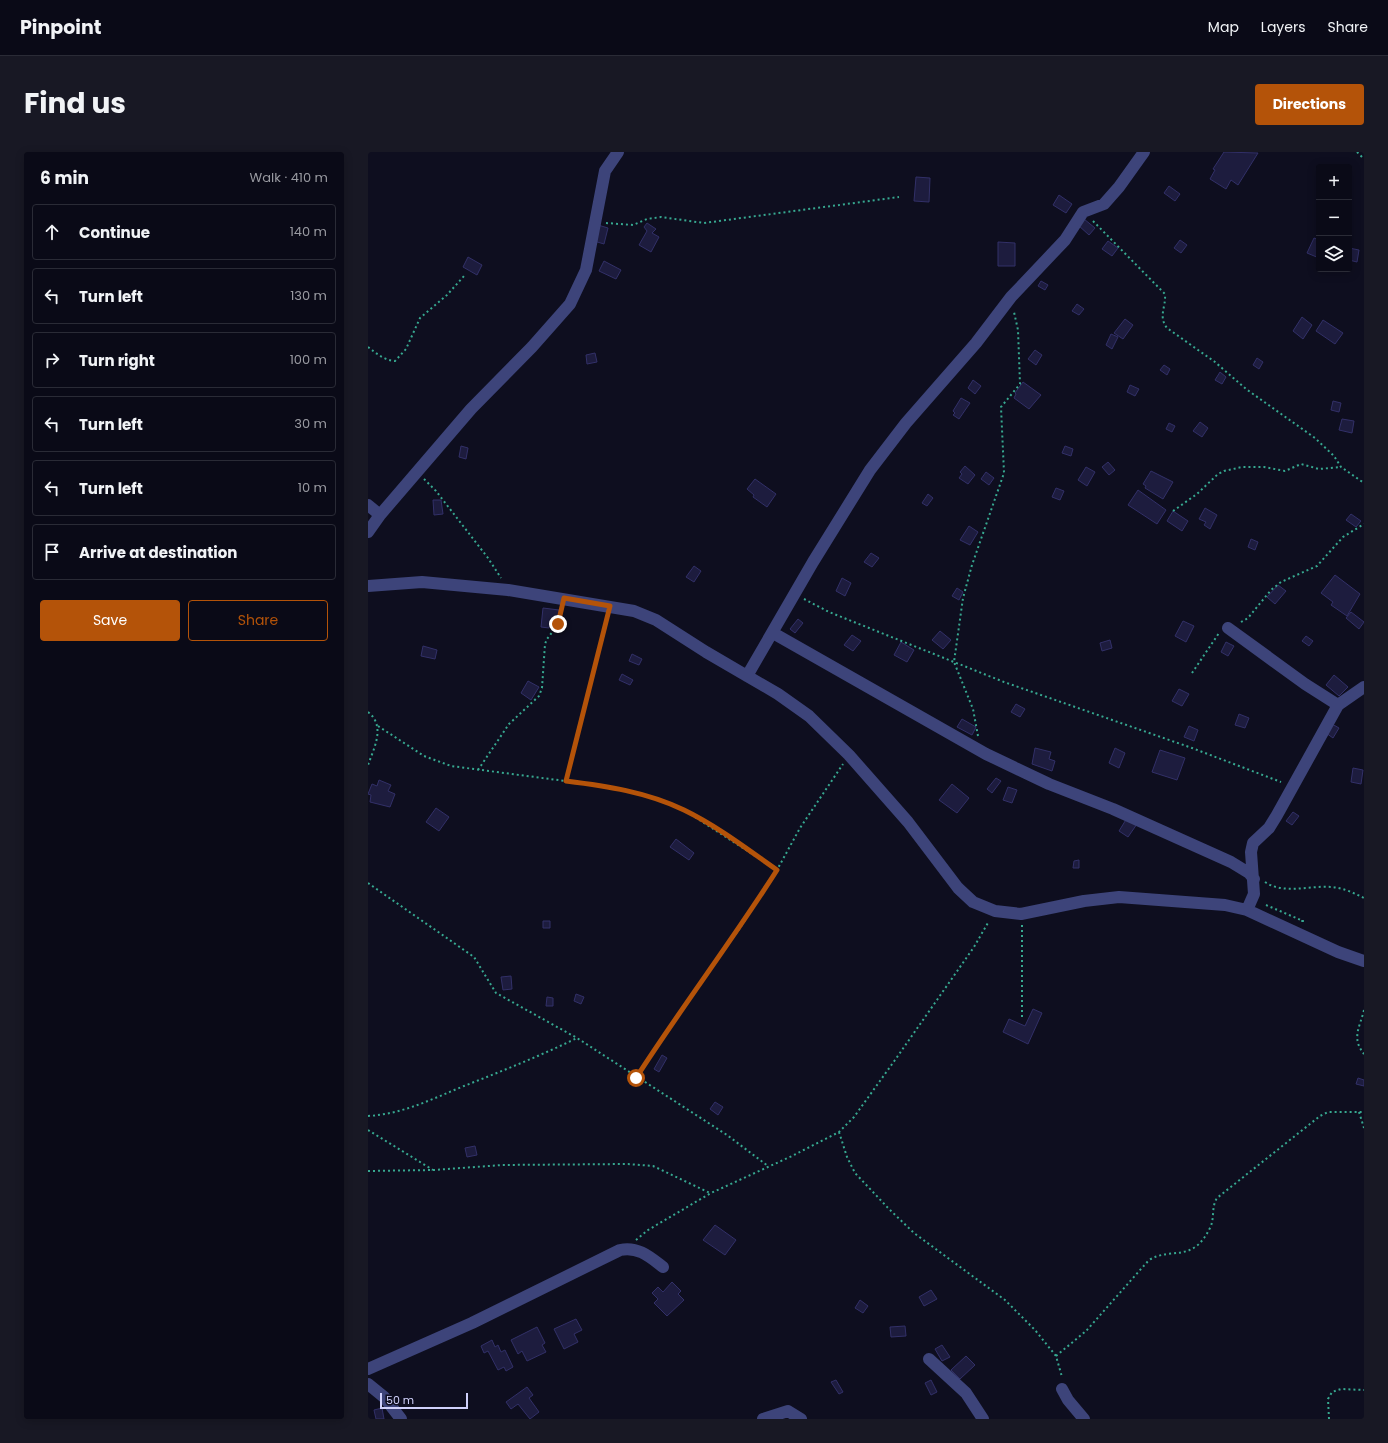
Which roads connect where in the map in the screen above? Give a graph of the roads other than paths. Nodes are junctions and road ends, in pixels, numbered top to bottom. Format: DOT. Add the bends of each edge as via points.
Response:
graph roads {
  1 [pos="618,152"];
  2 [pos="1144,152"];
  3 [pos="368,505"];
  4 [pos="380,515"];
  5 [pos="368,532"];
  6 [pos="368,586"];
  7 [pos="1228,628"];
  8 [pos="773,633"];
  9 [pos="747,676"];
  10 [pos="1364,687"];
  11 [pos="1338,705"];
  12 [pos="1254,876"];
  13 [pos="1249,908"];
  14 [pos="1364,961"];
  15 [pos="664,1268"];
  16 [pos="930,1360"];
  17 [pos="368,1369"];
  18 [pos="368,1384"];
  19 [pos="1062,1389"];
  20 [pos="401,1419"];
  21 [pos="763,1419"];
  22 [pos="801,1419"];
  23 [pos="983,1419"];
  24 [pos="1084,1419"];
  1 -- 4 [label="street" via="605,171 586,270 570,304 471,409"];
  2 -- 8 [label="street" via="1104,204 1083,212 1065,240 1011,297 976,343 906,423 870,470"];
  3 -- 4 [label="street"];
  4 -- 5 [label="street"];
  6 -- 9 [label="street" via="422,582 508,590 634,611 656,620"];
  7 -- 11 [label="street"];
  8 -- 9 [label="street"];
  8 -- 12 [label="street" via="986,754 1049,784 1231,862"];
  9 -- 13 [label="street" via="810,716 849,755 908,822 958,888 973,902 995,911 1021,914 1084,901 1119,897"];
  10 -- 11 [label="street"];
  11 -- 12 [label="street" via="1269,828 1253,842 1251,852"];
  12 -- 13 [label="street" via="1254,894"];
  13 -- 14 [label="street" via="1338,952"];
  15 -- 17 [label="street" via="646,1254 629,1248 620,1250 472,1323"];
  16 -- 23 [label="street" via="966,1393"];
  18 -- 20 [label="street" via="384,1397"];
  19 -- 24 [label="street"];
  21 -- 22 [label="street" via="788,1411"];
}
